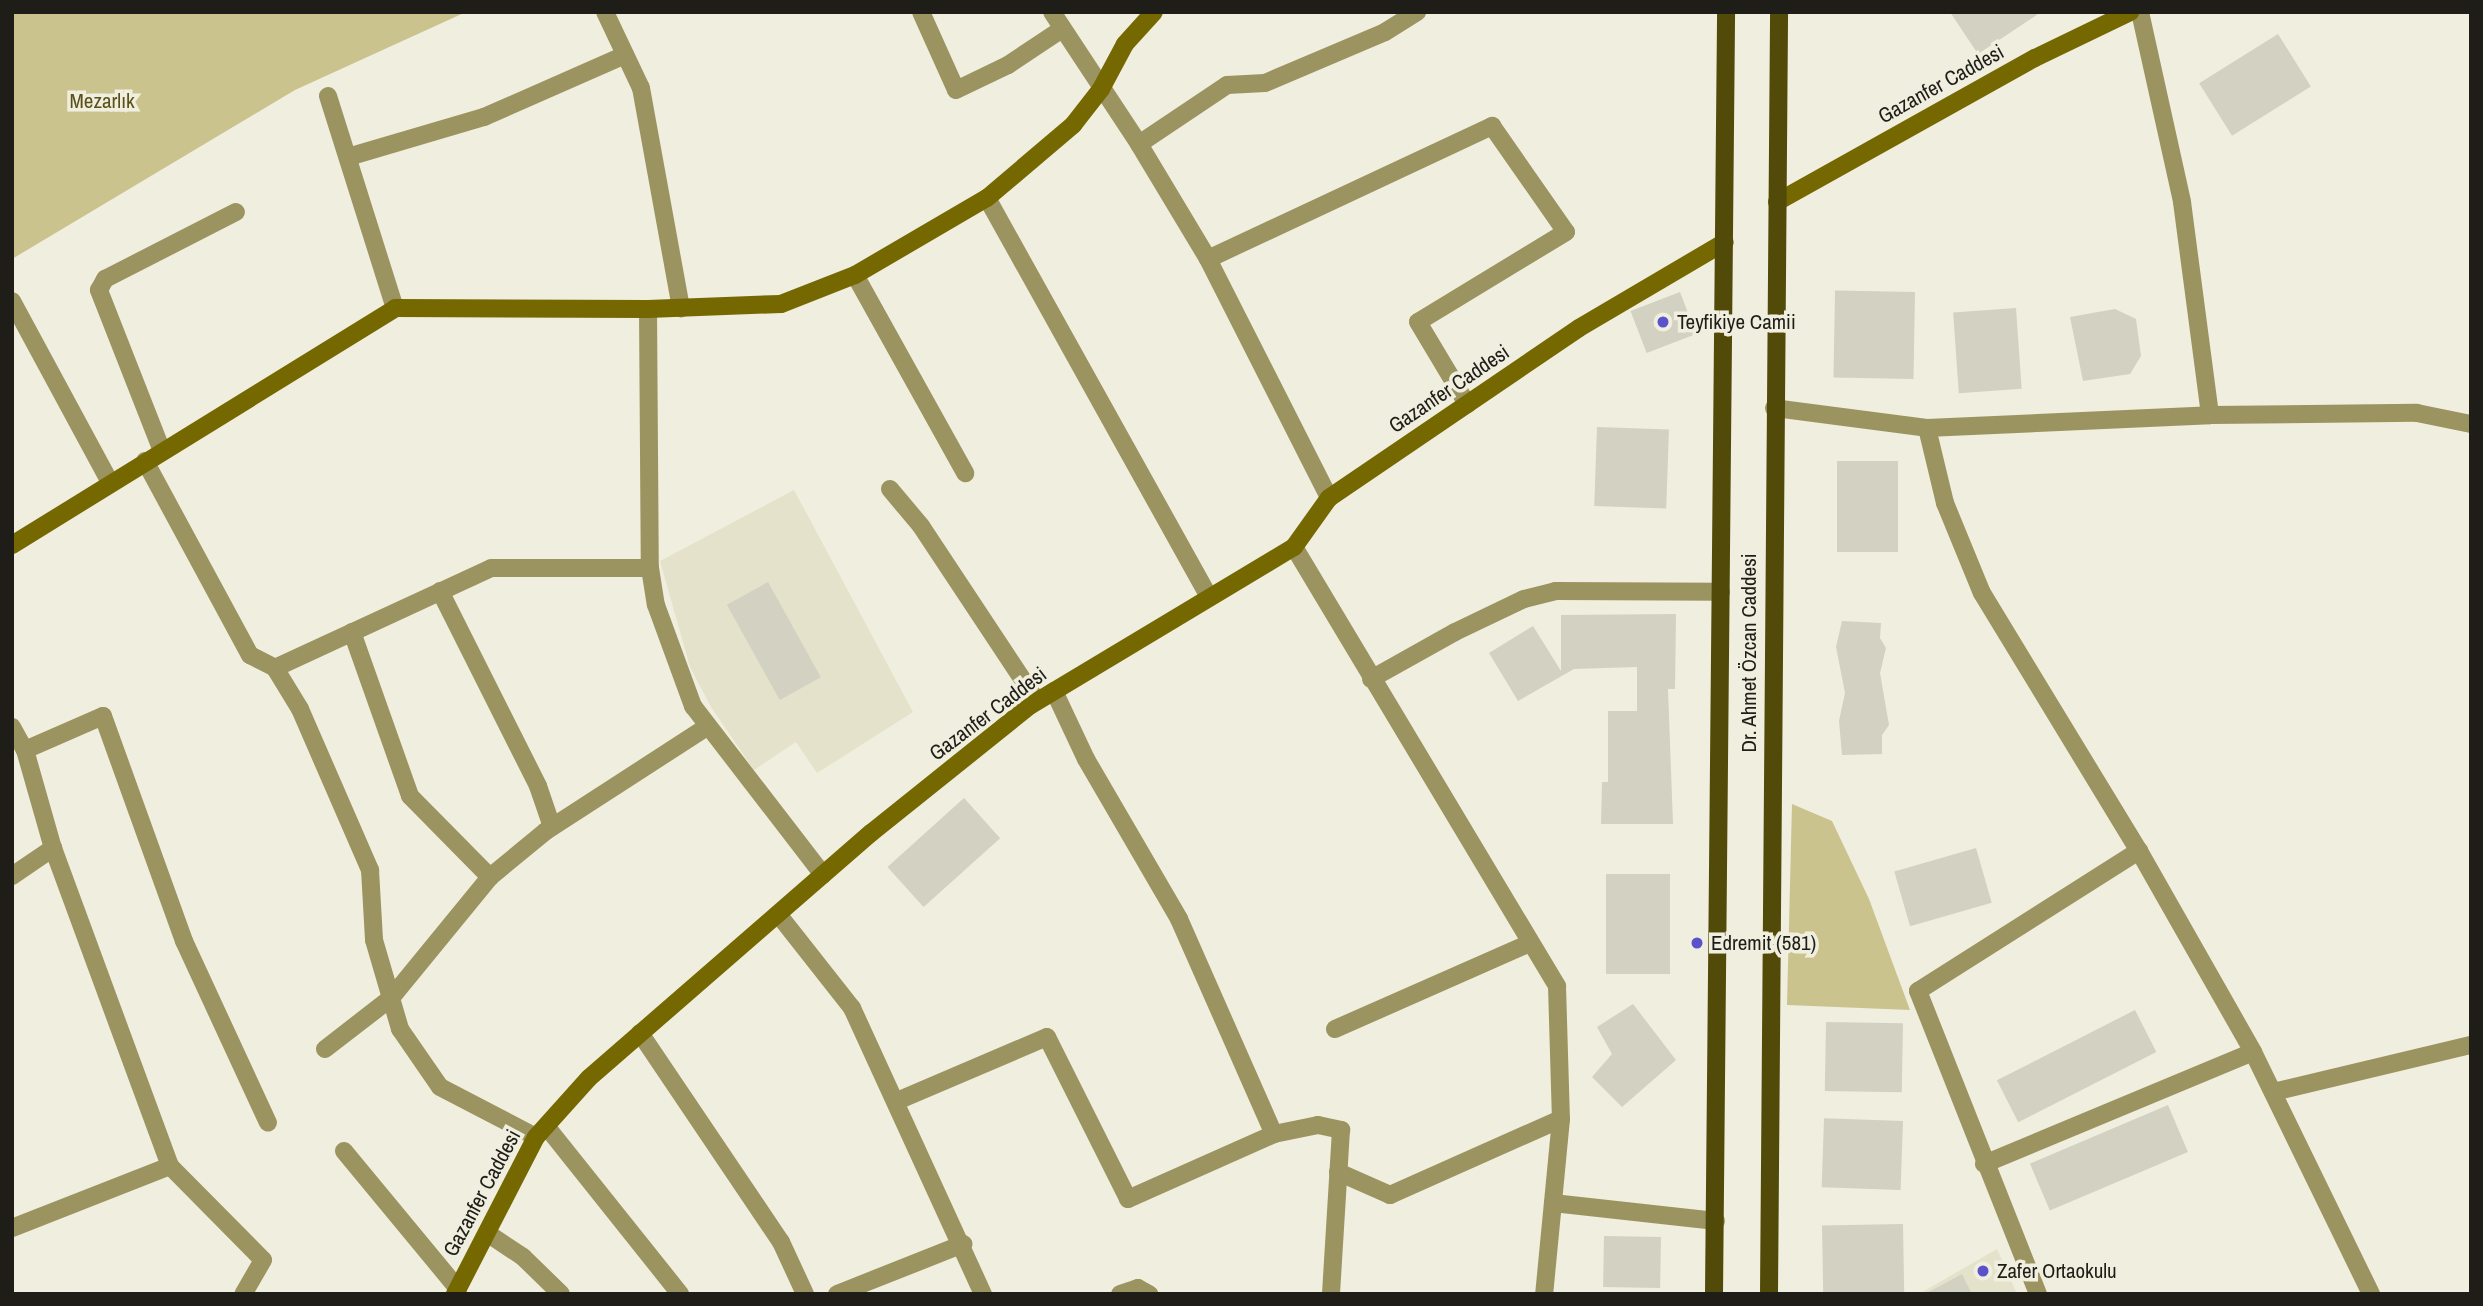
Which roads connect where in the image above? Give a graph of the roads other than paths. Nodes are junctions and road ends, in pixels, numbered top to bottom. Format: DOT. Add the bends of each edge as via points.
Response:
graph roads {
  1 [pos="605,12"];
  2 [pos="921,12"];
  3 [pos="1052,12"];
  4 [pos="1154,12"];
  5 [pos="1417,12"];
  6 [pos="1726,12"];
  7 [pos="1779,12"];
  8 [pos="2130,12"];
  9 [pos="2140,12"];
  10 [pos="1062,29"];
  11 [pos="625,55"];
  12 [pos="1101,89"];
  13 [pos="328,96"];
  14 [pos="1139,144"];
  15 [pos="348,157"];
  16 [pos="987,198"];
  17 [pos="1777,202"];
  18 [pos="236,212"];
  19 [pos="1725,242"];
  20 [pos="1208,258"];
  21 [pos="855,275"];
  22 [pos="12,301"];
  23 [pos="395,308"];
  24 [pos="681,308"];
  25 [pos="648,309"];
  26 [pos="1467,404"];
  27 [pos="1774,408"];
  28 [pos="2210,415"];
  29 [pos="2471,424"];
  30 [pos="1927,428"];
  31 [pos="162,451"];
  32 [pos="145,461"];
  33 [pos="965,473"];
  34 [pos="110,482"];
  35 [pos="890,489"];
  36 [pos="1329,498"];
  37 [pos="12,545"];
  38 [pos="1294,547"];
  39 [pos="650,568"];
  40 [pos="440,591"];
  41 [pos="1721,592"];
  42 [pos="1209,597"];
  43 [pos="352,632"];
  44 [pos="275,668"];
  45 [pos="1371,679"];
  46 [pos="1054,691"];
  47 [pos="1037,701"];
  48 [pos="708,726"];
  49 [pos="12,727"];
  50 [pos="25,750"];
  51 [pos="552,827"];
  52 [pos="53,848"];
  53 [pos="2139,851"];
  54 [pos="823,875"];
  55 [pos="12,876"];
  56 [pos="490,877"];
  57 [pos="778,914"];
  58 [pos="1530,943"];
  59 [pos="391,998"];
  60 [pos="1335,1029"];
  61 [pos="640,1033"];
  62 [pos="2471,1045"];
  63 [pos="326,1049"];
  64 [pos="2253,1052"];
  65 [pos="2273,1092"];
  66 [pos="897,1101"];
  67 [pos="1561,1118"];
  68 [pos="268,1123"];
  69 [pos="541,1132"];
  70 [pos="1274,1134"];
  71 [pos="344,1151"];
  72 [pos="1984,1164"];
  73 [pos="170,1166"];
  74 [pos="1338,1172"];
  75 [pos="1553,1203"];
  76 [pos="1716,1221"];
  77 [pos="12,1228"];
  78 [pos="487,1233"];
  79 [pos="963,1244"];
  80 [pos="457,1291"];
  81 [pos="243,1294"];
  82 [pos="561,1294"];
  83 [pos="680,1294"];
  84 [pos="805,1294"];
  85 [pos="836,1294"];
  86 [pos="983,1294"];
  87 [pos="1120,1294"];
  88 [pos="1149,1294"];
  89 [pos="1331,1294"];
  90 [pos="1544,1294"];
  91 [pos="1714,1294"];
  92 [pos="1769,1294"];
  93 [pos="2038,1294"];
  94 [pos="2371,1294"];
  1 -- 11 [label="street"];
  2 -- 10 [label="street" via="956,90 1008,65"];
  3 -- 10 [label="street"];
  4 -- 12 [label="street" via="1125,44"];
  5 -- 14 [label="street" via="1385,33 1265,83 1227,85"];
  6 -- 19 [label="main road, Dr. Ahmet Özcan Caddesi"];
  7 -- 17 [label="main road, Dr. Ahmet Özcan Caddesi"];
  8 -- 17 [label="street, Gazanfer Caddesi" via="2035,58"];
  9 -- 28 [label="street" via="2182,202"];
  10 -- 12 [label="street"];
  11 -- 15 [label="street" via="484,117"];
  11 -- 24 [label="street" via="641,88"];
  12 -- 14 [label="street"];
  12 -- 16 [label="street" via="1073,125"];
  13 -- 15 [label="street"];
  14 -- 20 [label="street"];
  15 -- 23 [label="street"];
  16 -- 21 [label="street"];
  16 -- 42 [label="street"];
  17 -- 27 [label="main road, Dr. Ahmet Özcan Caddesi"];
  18 -- 31 [label="street" via="105,279 99,290"];
  19 -- 26 [label="street, Gazanfer Caddesi" via="1579,328"];
  19 -- 41 [label="main road, Dr. Ahmet Özcan Caddesi"];
  20 -- 26 [label="street" via="1492,127 1566,232 1418,322"];
  20 -- 36 [label="street"];
  21 -- 24 [label="street" via="781,304"];
  21 -- 33 [label="street"];
  22 -- 34 [label="street"];
  23 -- 25 [label="street"];
  23 -- 31 [label="street"];
  24 -- 25 [label="street"];
  25 -- 39 [label="street"];
  26 -- 36 [label="street, Gazanfer Caddesi"];
  27 -- 30 [label="street"];
  27 -- 92 [label="main road, Dr. Ahmet Özcan Caddesi"];
  28 -- 29 [label="street" via="2417,413"];
  28 -- 30 [label="street"];
  30 -- 53 [label="street" via="1945,503 1982,593"];
  31 -- 32 [label="street"];
  32 -- 34 [label="street"];
  32 -- 44 [label="street" via="250,655"];
  34 -- 37 [label="street"];
  35 -- 47 [label="street" via="921,526"];
  36 -- 38 [label="street, Gazanfer Caddesi"];
  38 -- 42 [label="street, Gazanfer Caddesi"];
  38 -- 45 [label="street"];
  39 -- 40 [label="street" via="491,568"];
  39 -- 48 [label="street" via="656,606 693,706"];
  40 -- 43 [label="street"];
  40 -- 51 [label="street" via="538,786"];
  41 -- 45 [label="street" via="1555,591 1524,599"];
  41 -- 76 [label="main road, Dr. Ahmet Özcan Caddesi"];
  42 -- 46 [label="street, Gazanfer Caddesi"];
  43 -- 44 [label="street"];
  43 -- 56 [label="street" via="410,796"];
  44 -- 59 [label="street" via="300,709 370,870 374,940"];
  45 -- 58 [label="street"];
  46 -- 47 [label="street, Gazanfer Caddesi"];
  46 -- 70 [label="street" via="1086,759 1179,919"];
  47 -- 54 [label="street, Gazanfer Caddesi"];
  48 -- 51 [label="street"];
  48 -- 54 [label="street"];
  49 -- 50 [label="street"];
  50 -- 52 [label="street"];
  50 -- 68 [label="street" via="103,716 184,941"];
  51 -- 56 [label="street"];
  52 -- 55 [label="street"];
  52 -- 73 [label="street"];
  53 -- 64 [label="street"];
  53 -- 72 [label="street" via="1917,991"];
  54 -- 57 [label="street, Gazanfer Caddesi"];
  56 -- 59 [label="street"];
  57 -- 61 [label="street, Gazanfer Caddesi"];
  57 -- 66 [label="street" via="852,1008"];
  58 -- 60 [label="street"];
  58 -- 67 [label="street" via="1557,986"];
  59 -- 63 [label="street"];
  59 -- 69 [label="street" via="400,1029 440,1087"];
  61 -- 69 [label="street, Gazanfer Caddesi" via="589,1077"];
  61 -- 84 [label="street" via="781,1242"];
  62 -- 65 [label="street"];
  64 -- 65 [label="street"];
  64 -- 72 [label="street"];
  65 -- 94 [label="street"];
  66 -- 70 [label="street" via="1047,1037 1128,1199"];
  66 -- 79 [label="street"];
  67 -- 74 [label="street" via="1390,1195"];
  67 -- 75 [label="street"];
  69 -- 78 [label="street, Gazanfer Caddesi"];
  69 -- 83 [label="street"];
  70 -- 74 [label="street" via="1318,1125 1341,1130"];
  71 -- 80 [label="street"];
  72 -- 93 [label="street"];
  73 -- 77 [label="street"];
  73 -- 81 [label="street" via="263,1260"];
  74 -- 89 [label="street"];
  75 -- 76 [label="street"];
  75 -- 90 [label="street"];
  76 -- 91 [label="main road, Dr. Ahmet Özcan Caddesi"];
  78 -- 80 [label="street, Gazanfer Caddesi"];
  78 -- 82 [label="street" via="523,1257"];
  79 -- 85 [label="street"];
  79 -- 86 [label="street"];
  87 -- 88 [label="street" via="1138,1288"];
}
